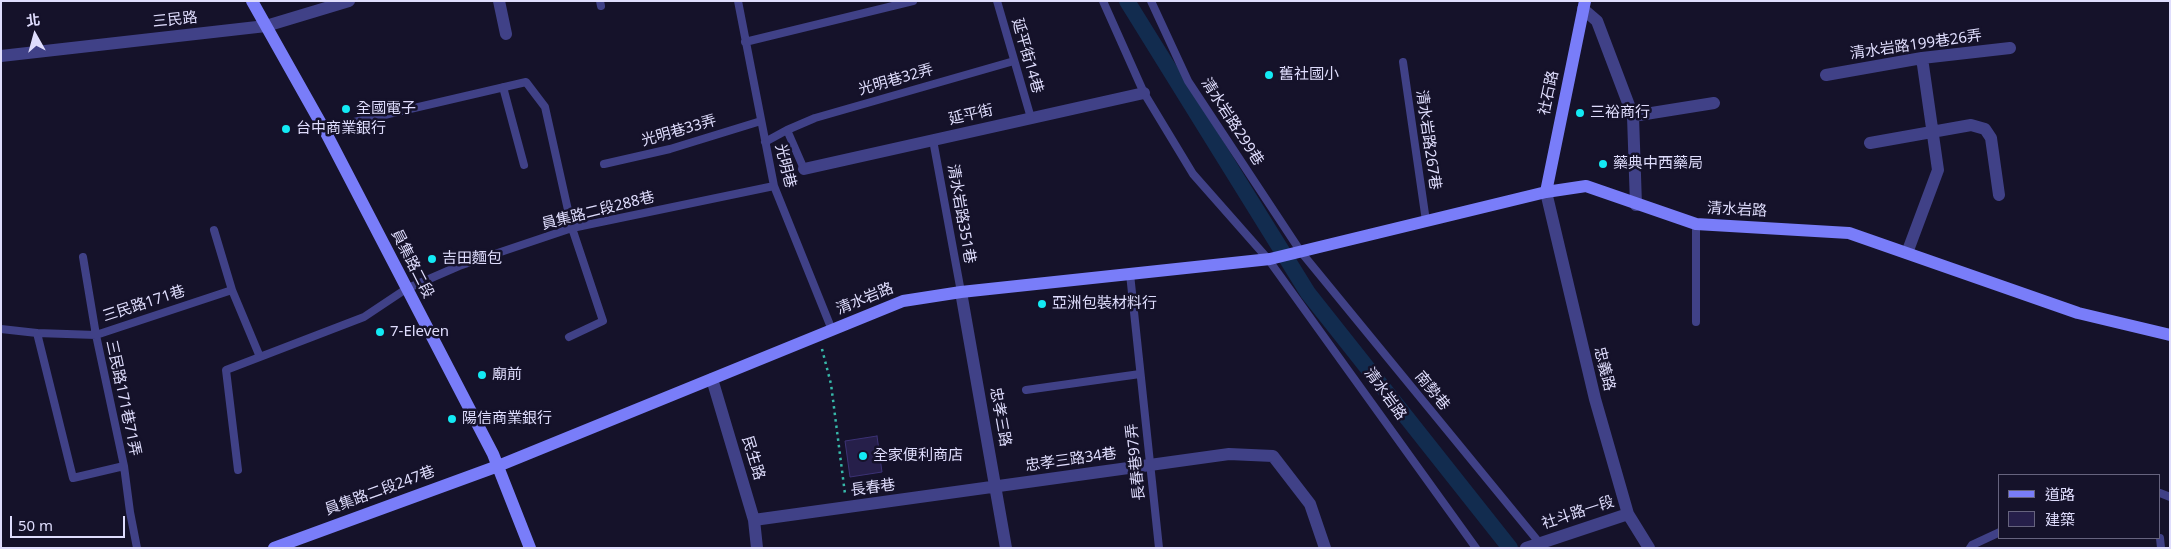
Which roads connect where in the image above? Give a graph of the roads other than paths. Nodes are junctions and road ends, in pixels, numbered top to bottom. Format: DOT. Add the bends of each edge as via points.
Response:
graph roads {
  1 [pos="252,1"];
  2 [pos="349,1"];
  3 [pos="499,1"];
  4 [pos="738,1"];
  5 [pos="913,1"];
  6 [pos="997,1"];
  7 [pos="1103,1"];
  8 [pos="1151,1"];
  9 [pos="1584,5"];
  10 [pos="266,26"];
  11 [pos="506,34"];
  12 [pos="745,42"];
  13 [pos="2010,48"];
  14 [pos="1,56"];
  15 [pos="1922,58"];
  16 [pos="1014,61"];
  17 [pos="1403,62"];
  18 [pos="1826,75"];
  19 [pos="503,87"];
  20 [pos="1144,93"];
  21 [pos="1714,103"];
  22 [pos="1633,116"];
  23 [pos="1031,118"];
  24 [pos="761,121"];
  25 [pos="324,129"];
  26 [pos="787,130"];
  27 [pos="1933,132"];
  28 [pos="933,140"];
  29 [pos="765,142"];
  30 [pos="1870,142"];
  31 [pos="604,164"];
  32 [pos="524,165"];
  33 [pos="804,169"];
  34 [pos="774,186"];
  35 [pos="1546,192"];
  36 [pos="1999,195"];
  37 [pos="1636,204"];
  38 [pos="1426,221"];
  39 [pos="1696,224"];
  40 [pos="572,228"];
  41 [pos="214,230"];
  42 [pos="1300,252"];
  43 [pos="1907,253"];
  44 [pos="83,257"];
  45 [pos="1269,259"];
  46 [pos="1130,274"];
  47 [pos="406,289"];
  48 [pos="232,290"];
  49 [pos="961,292"];
  50 [pos="1696,322"];
  51 [pos="1,329"];
  52 [pos="832,330"];
  53 [pos="37,333"];
  54 [pos="96,335"];
  55 [pos="2170,335"];
  56 [pos="568,337"];
  57 [pos="260,357"];
  58 [pos="1140,374"];
  59 [pos="712,379"];
  60 [pos="1026,390"];
  61 [pos="124,466"];
  62 [pos="498,466"];
  63 [pos="1150,466"];
  64 [pos="238,470"];
  65 [pos="996,487"];
  66 [pos="1628,514"];
  67 [pos="754,520"];
  68 [pos="1998,533"];
  69 [pos="1537,546"];
  70 [pos="137,548"];
  71 [pos="274,548"];
  72 [pos="530,548"];
  73 [pos="757,548"];
  74 [pos="1006,548"];
  75 [pos="1160,548"];
  76 [pos="1324,548"];
  77 [pos="1476,548"];
  78 [pos="1649,548"];
  79 [pos="1970,548"];
  1 -- 10 [label="street, 員集路二段"];
  2 -- 10 [label="street, 三民路"];
  3 -- 11 [label="street"];
  4 -- 12 [label="lane, 光明巷"];
  5 -- 12 [label="lane"];
  6 -- 16 [label="lane, 延平街14巷"];
  7 -- 20 [label="lane, 清水岩路"];
  8 -- 42 [label="lane, 清水岩路299巷" via="1188,81"];
  9 -- 22 [label="street" via="1597,21"];
  9 -- 35 [label="street, 社石路"];
  10 -- 14 [label="street, 三民路"];
  10 -- 25 [label="street, 員集路二段"];
  12 -- 24 [label="lane, 光明巷"];
  13 -- 15 [label="street, 清水岩路199巷26弄"];
  15 -- 18 [label="street, 清水岩路199巷26弄"];
  15 -- 27 [label="street"];
  16 -- 23 [label="lane, 延平街14巷"];
  16 -- 26 [label="lane, 光明巷32弄" via="815,118"];
  17 -- 38 [label="lane, 清水岩路267巷"];
  19 -- 25 [label="lane"];
  19 -- 32 [label="lane"];
  19 -- 40 [label="lane" via="526,82 545,107"];
  20 -- 23 [label="street, 延平街"];
  20 -- 45 [label="lane, 清水岩路" via="1193,174"];
  21 -- 22 [label="street"];
  22 -- 37 [label="street"];
  23 -- 28 [label="street, 延平街"];
  24 -- 29 [label="lane, 光明巷"];
  24 -- 31 [label="lane, 光明巷33弄" via="670,149"];
  25 -- 47 [label="street, 員集路二段"];
  26 -- 29 [label="lane, 光明巷32弄"];
  26 -- 33 [label="lane"];
  27 -- 30 [label="street"];
  27 -- 36 [label="street" via="1970,125 1984,129 1991,138"];
  27 -- 43 [label="street" via="1938,170"];
  28 -- 33 [label="street, 延平街"];
  28 -- 49 [label="lane, 清水岩路351巷"];
  29 -- 34 [label="lane, 光明巷"];
  34 -- 40 [label="lane, 員集路二段288巷"];
  34 -- 52 [label="lane, 光明巷"];
  35 -- 37 [label="street, 清水岩路" via="1586,186"];
  35 -- 38 [label="street, 清水岩路"];
  35 -- 66 [label="street, 忠義路" via="1594,399"];
  37 -- 39 [label="street, 清水岩路"];
  38 -- 42 [label="street, 清水岩路"];
  39 -- 43 [label="street, 清水岩路" via="1849,232"];
  39 -- 50 [label="lane"];
  40 -- 47 [label="lane, 員集路二段288巷" via="459,266"];
  40 -- 56 [label="lane" via="603,321"];
  41 -- 48 [label="lane"];
  42 -- 45 [label="street, 清水岩路"];
  42 -- 69 [label="lane, 南勢巷"];
  43 -- 55 [label="street, 清水岩路" via="2078,313"];
  44 -- 54 [label="lane, 三民路171巷71弄"];
  45 -- 46 [label="street, 清水岩路"];
  45 -- 77 [label="lane, 清水岩路"];
  46 -- 49 [label="street, 清水岩路"];
  46 -- 58 [label="lane, 長春巷97弄"];
  47 -- 57 [label="lane, 員集路二段288巷" via="364,317"];
  47 -- 62 [label="street, 員集路二段"];
  48 -- 54 [label="lane, 三民路171巷"];
  48 -- 57 [label="lane"];
  49 -- 52 [label="street, 清水岩路" via="903,301"];
  49 -- 65 [label="street, 忠孝三路"];
  51 -- 53 [label="lane, 三民路171巷"];
  52 -- 59 [label="street, 清水岩路"];
  53 -- 54 [label="lane, 三民路171巷"];
  53 -- 61 [label="lane" via="73,478"];
  54 -- 61 [label="lane, 三民路171巷71弄"];
  57 -- 64 [label="lane, 員集路二段288巷" via="226,370"];
  58 -- 60 [label="lane"];
  58 -- 63 [label="lane, 長春巷97弄"];
  59 -- 62 [label="street, 清水岩路"];
  59 -- 67 [label="street, 民生路"];
  61 -- 70 [label="lane, 三民路171巷71弄"];
  62 -- 71 [label="street, 員集路二段247巷"];
  62 -- 72 [label="street, 員集路二段"];
  63 -- 65 [label="street, 忠孝三路34巷"];
  63 -- 75 [label="lane, 長春巷97弄"];
  63 -- 76 [label="street, 忠孝三路34巷" via="1229,454 1272,456 1310,504"];
  65 -- 67 [label="street, 長春巷"];
  65 -- 74 [label="street, 忠孝三路"];
  66 -- 69 [label="street, 社斗路一段"];
  66 -- 78 [label="street, 忠義路"];
  67 -- 73 [label="street, 民生路"];
  68 -- 79 [label="lane"];
}
